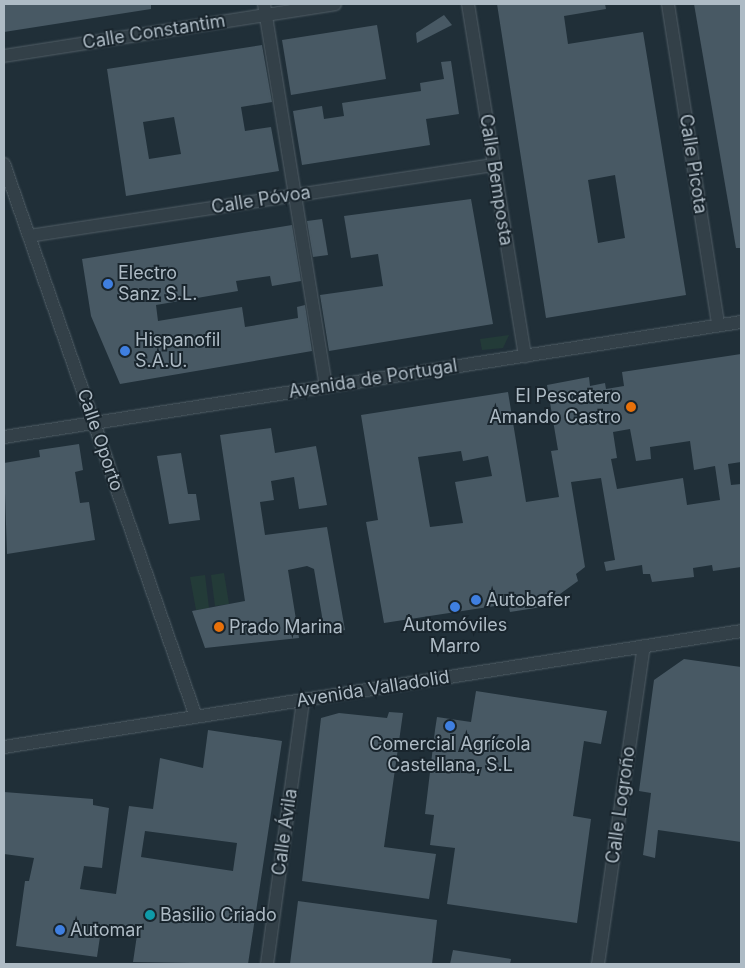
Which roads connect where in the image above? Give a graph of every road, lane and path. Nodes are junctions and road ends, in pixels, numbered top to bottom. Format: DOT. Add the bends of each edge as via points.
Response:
graph roads {
  1 [pos="335,4"];
  2 [pos="468,4"];
  3 [pos="668,4"];
  4 [pos="265,9"];
  5 [pos="4,56"];
  6 [pos="4,164"];
  7 [pos="494,165"];
  8 [pos="294,195"];
  9 [pos="29,236"];
  10 [pos="741,322"];
  11 [pos="718,325"];
  12 [pos="524,356"];
  13 [pos="326,387"];
  14 [pos="93,422"];
  15 [pos="4,437"];
  16 [pos="741,631"];
  17 [pos="644,646"];
  18 [pos="303,700"];
  19 [pos="196,717"];
  20 [pos="4,747"];
  21 [pos="267,964"];
  22 [pos="598,964"];
  1 -- 4 [label="street, Calle Constantim"];
  2 -- 7 [label="street, Calle Bemposta"];
  3 -- 11 [label="street, Calle Picota"];
  4 -- 5 [label="street, Calle Constantim"];
  4 -- 8 [label="street"];
  6 -- 9 [label="street, Calle Oporto"];
  7 -- 8 [label="street, Calle Póvoa"];
  7 -- 12 [label="street, Calle Bemposta"];
  8 -- 9 [label="street, Calle Póvoa"];
  8 -- 13 [label="street"];
  9 -- 14 [label="street, Calle Oporto"];
  10 -- 11 [label="street, Avenida de Portugal"];
  11 -- 12 [label="street, Avenida de Portugal"];
  12 -- 13 [label="street, Avenida de Portugal"];
  13 -- 14 [label="street, Avenida de Portugal"];
  14 -- 15 [label="street, Avenida de Portugal"];
  14 -- 19 [label="street, Calle Oporto"];
  16 -- 17 [label="street, Avenida Valladolid"];
  17 -- 18 [label="street, Avenida Valladolid"];
  17 -- 22 [label="street, Calle Logroño"];
  18 -- 19 [label="street, Avenida Valladolid"];
  18 -- 21 [label="street, Calle Ávila"];
  19 -- 20 [label="street, Avenida Valladolid"];
}
